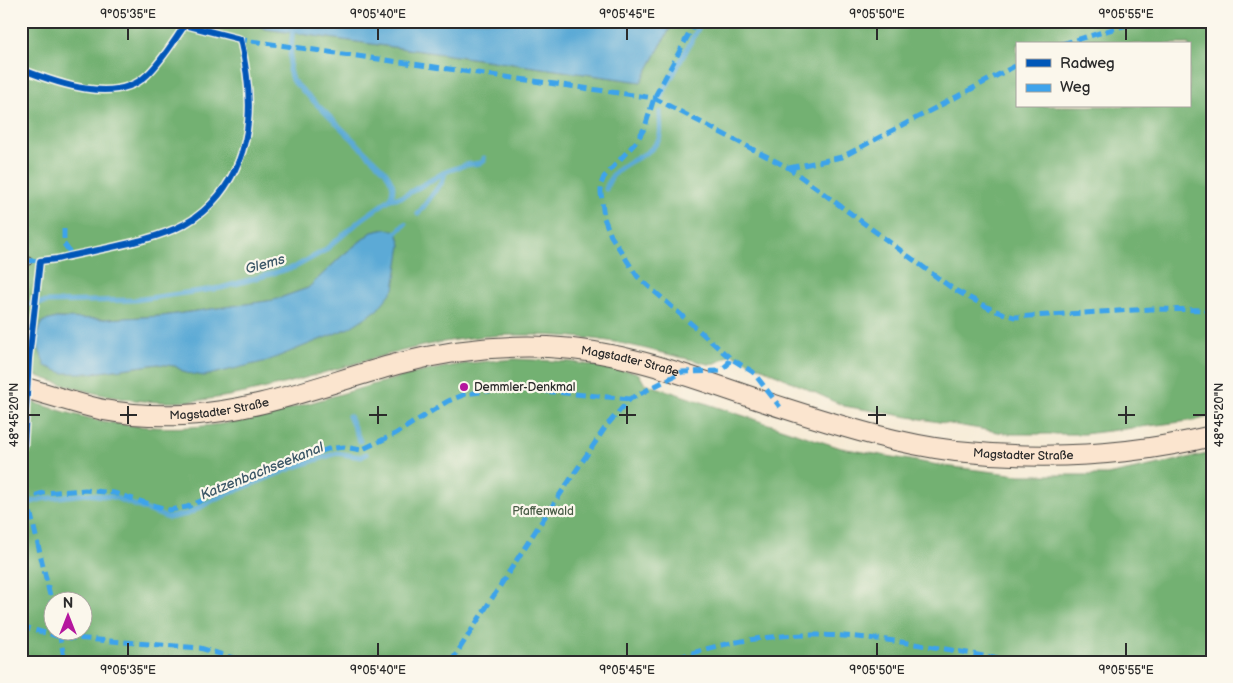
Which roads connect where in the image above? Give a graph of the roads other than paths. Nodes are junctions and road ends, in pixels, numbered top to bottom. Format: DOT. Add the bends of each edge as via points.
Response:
graph roads {
  1 [pos="21,382"];
  2 [pos="21,387"];
  3 [pos="47,394"];
  4 [pos="1212,436"];
  1 -- 3 [label="main road, Magstadter Straße"];
  2 -- 3 [label="main road, Magstadter Straße"];
  3 -- 4 [label="main road, Magstadter Straße" via="106,410 186,415 283,398 432,356 486,348 549,347 635,359 833,424 954,451 1013,455 1100,454"];
}
